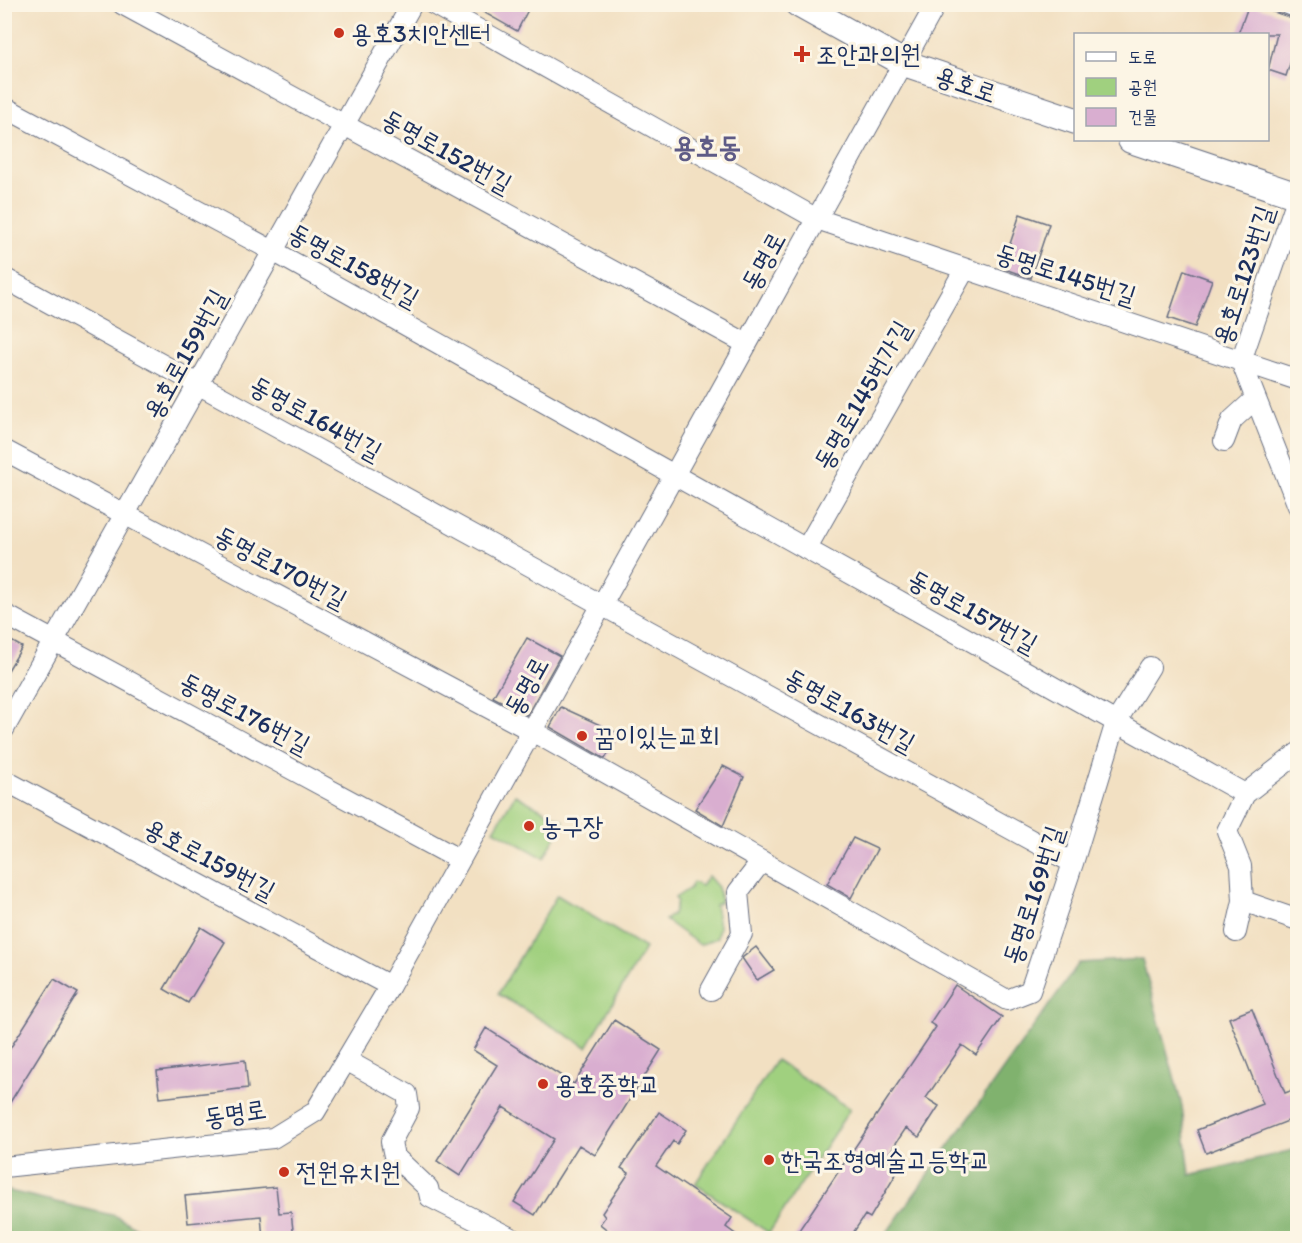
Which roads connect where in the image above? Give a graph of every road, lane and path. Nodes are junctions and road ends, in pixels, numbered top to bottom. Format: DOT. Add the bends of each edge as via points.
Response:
graph roads {
  1 [pos="122,4"];
  2 [pos="412,4"];
  3 [pos="433,4"];
  4 [pos="798,4"];
  5 [pos="936,4"];
  6 [pos="1288,4"];
  7 [pos="1298,8"];
  8 [pos="904,63"];
  9 [pos="4,107"];
  10 [pos="1074,120"];
  11 [pos="344,125"];
  12 [pos="1134,141"];
  13 [pos="1298,196"];
  14 [pos="817,219"];
  15 [pos="273,251"];
  16 [pos="965,269"];
  17 [pos="4,278"];
  18 [pos="747,344"];
  19 [pos="1241,361"];
  20 [pos="1298,380"];
  21 [pos="198,384"];
  22 [pos="1255,399"];
  23 [pos="1224,441"];
  24 [pos="4,450"];
  25 [pos="674,475"];
  26 [pos="1298,506"];
  27 [pos="125,514"];
  28 [pos="806,549"];
  29 [pos="602,605"];
  30 [pos="4,614"];
  31 [pos="54,641"];
  32 [pos="1150,667"];
  33 [pos="1116,722"];
  34 [pos="4,729"];
  35 [pos="532,731"];
  36 [pos="1298,753"];
  37 [pos="4,780"];
  38 [pos="1245,794"];
  39 [pos="460,860"];
  40 [pos="762,861"];
  41 [pos="1073,863"];
  42 [pos="1243,901"];
  43 [pos="1298,920"];
  44 [pos="1236,932"];
  45 [pos="390,986"];
  46 [pos="711,990"];
  47 [pos="346,1059"];
  48 [pos="4,1167"];
  49 [pos="512,1239"];
  1 -- 11 [label="street, 동명로152번길"];
  2 -- 11 [label="street, 용호로159번길"];
  3 -- 14 [label="street, 동명로145번길"];
  4 -- 8 [label="main road, 용호로"];
  5 -- 8 [label="street, 동명로"];
  6 -- 7 [label="street"];
  8 -- 10 [label="main road, 용호로"];
  8 -- 14 [label="street, 동명로"];
  9 -- 15 [label="street, 동명로158번길"];
  11 -- 15 [label="street, 용호로159번길"];
  11 -- 18 [label="street, 동명로152번길"];
  12 -- 13 [label="main road"];
  13 -- 19 [label="street, 용호로123번길"];
  14 -- 16 [label="street, 동명로145번길"];
  14 -- 18 [label="street, 동명로"];
  15 -- 21 [label="street, 용호로159번길"];
  15 -- 25 [label="street, 동명로158번길"];
  16 -- 19 [label="street, 동명로145번길"];
  16 -- 28 [label="street, 동명로145번가길"];
  17 -- 21 [label="street, 동명로164번길"];
  18 -- 25 [label="street, 동명로"];
  19 -- 20 [label="street, 동명로145번길"];
  19 -- 22 [label="street, 용호로123번길"];
  21 -- 27 [label="street, 용호로159번길"];
  21 -- 29 [label="street, 동명로164번길"];
  22 -- 23 [label="street" via="1232,420"];
  22 -- 26 [label="street, 용호로123번길"];
  24 -- 27 [label="street, 동명로170번길"];
  25 -- 28 [label="street, 동명로157번길"];
  25 -- 29 [label="street, 동명로"];
  27 -- 31 [label="street, 용호로159번길"];
  27 -- 35 [label="street, 동명로170번길"];
  28 -- 33 [label="street, 동명로157번길"];
  29 -- 35 [label="street, 동명로"];
  29 -- 41 [label="street, 동명로163번길"];
  30 -- 31 [label="street, 동명로176번길"];
  31 -- 34 [label="street, 용호로159번길"];
  31 -- 39 [label="street, 동명로176번길"];
  32 -- 33 [label="street, 동명로169번길"];
  33 -- 38 [label="street, 동명로157번길"];
  33 -- 41 [label="street, 동명로169번길"];
  35 -- 39 [label="street, 동명로"];
  35 -- 40 [label="street, 동명로169번길"];
  36 -- 38 [label="street"];
  37 -- 45 [label="street, 용호로159번길"];
  38 -- 42 [label="street" via="1227,831 1241,866"];
  39 -- 45 [label="street, 동명로"];
  40 -- 41 [label="street, 동명로169번길" via="1007,1000 1030,991"];
  40 -- 46 [label="street" via="738,892 742,934"];
  42 -- 43 [label="street"];
  42 -- 44 [label="street"];
  45 -- 47 [label="street, 동명로"];
  47 -- 48 [label="street, 동명로" via="315,1112 273,1138"];
  47 -- 49 [label="street" via="407,1094 409,1108 391,1142 394,1156 428,1188 430,1197"];
}
